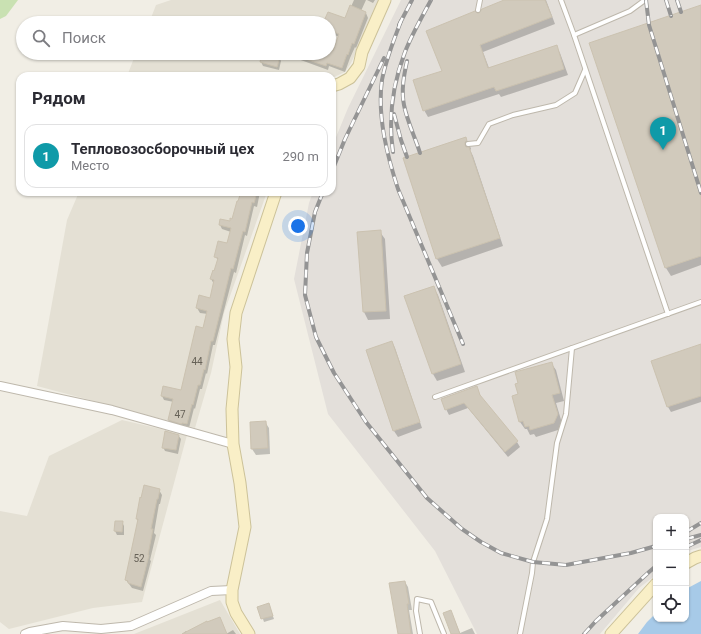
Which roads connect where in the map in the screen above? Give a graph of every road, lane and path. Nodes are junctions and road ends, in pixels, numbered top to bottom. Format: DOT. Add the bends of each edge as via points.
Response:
graph roads {
  1 [pos="385,0"];
  2 [pos="480,0"];
  3 [pos="561,0"];
  4 [pos="645,0"];
  5 [pos="478,10"];
  6 [pos="574,35"];
  7 [pos="586,70"];
  8 [pos="336,85"];
  9 [pos="468,144"];
  10 [pos="275,196"];
  11 [pos="701,302"];
  12 [pos="668,314"];
  13 [pos="572,348"];
  14 [pos="0,386"];
  15 [pos="435,397"];
  16 [pos="233,444"];
  17 [pos="701,556"];
  18 [pos="689,561"];
  19 [pos="654,586"];
  20 [pos="232,590"];
  21 [pos="25,634"];
  22 [pos="249,634"];
  23 [pos="420,634"];
  24 [pos="444,634"];
  25 [pos="520,634"];
  26 [pos="611,634"];
  1 -- 8 [label="street" via="358,66 350,78"];
  2 -- 5 [label="lane"];
  3 -- 6 [label="lane"];
  4 -- 6 [label="lane" via="630,11"];
  6 -- 7 [label="lane"];
  7 -- 9 [label="lane" via="575,94 556,105 513,115 489,124 478,142"];
  7 -- 12 [label="lane"];
  10 -- 16 [label="street" via="236,313 233,340 236,367 232,409"];
  11 -- 12 [label="lane"];
  12 -- 13 [label="lane"];
  13 -- 15 [label="lane"];
  13 -- 25 [label="lane" via="566,414 557,443 546,519 533,562"];
  14 -- 16 [label="street" via="112,410"];
  16 -- 20 [label="street" via="245,527"];
  17 -- 18 [label="street"];
  19 -- 26 [label="street"];
  20 -- 21 [label="street" via="211,591 131,626 101,629 63,626"];
  20 -- 22 [label="street" via="236,614"];
  23 -- 24 [label="lane" via="416,611 417,599 431,602"];
}
